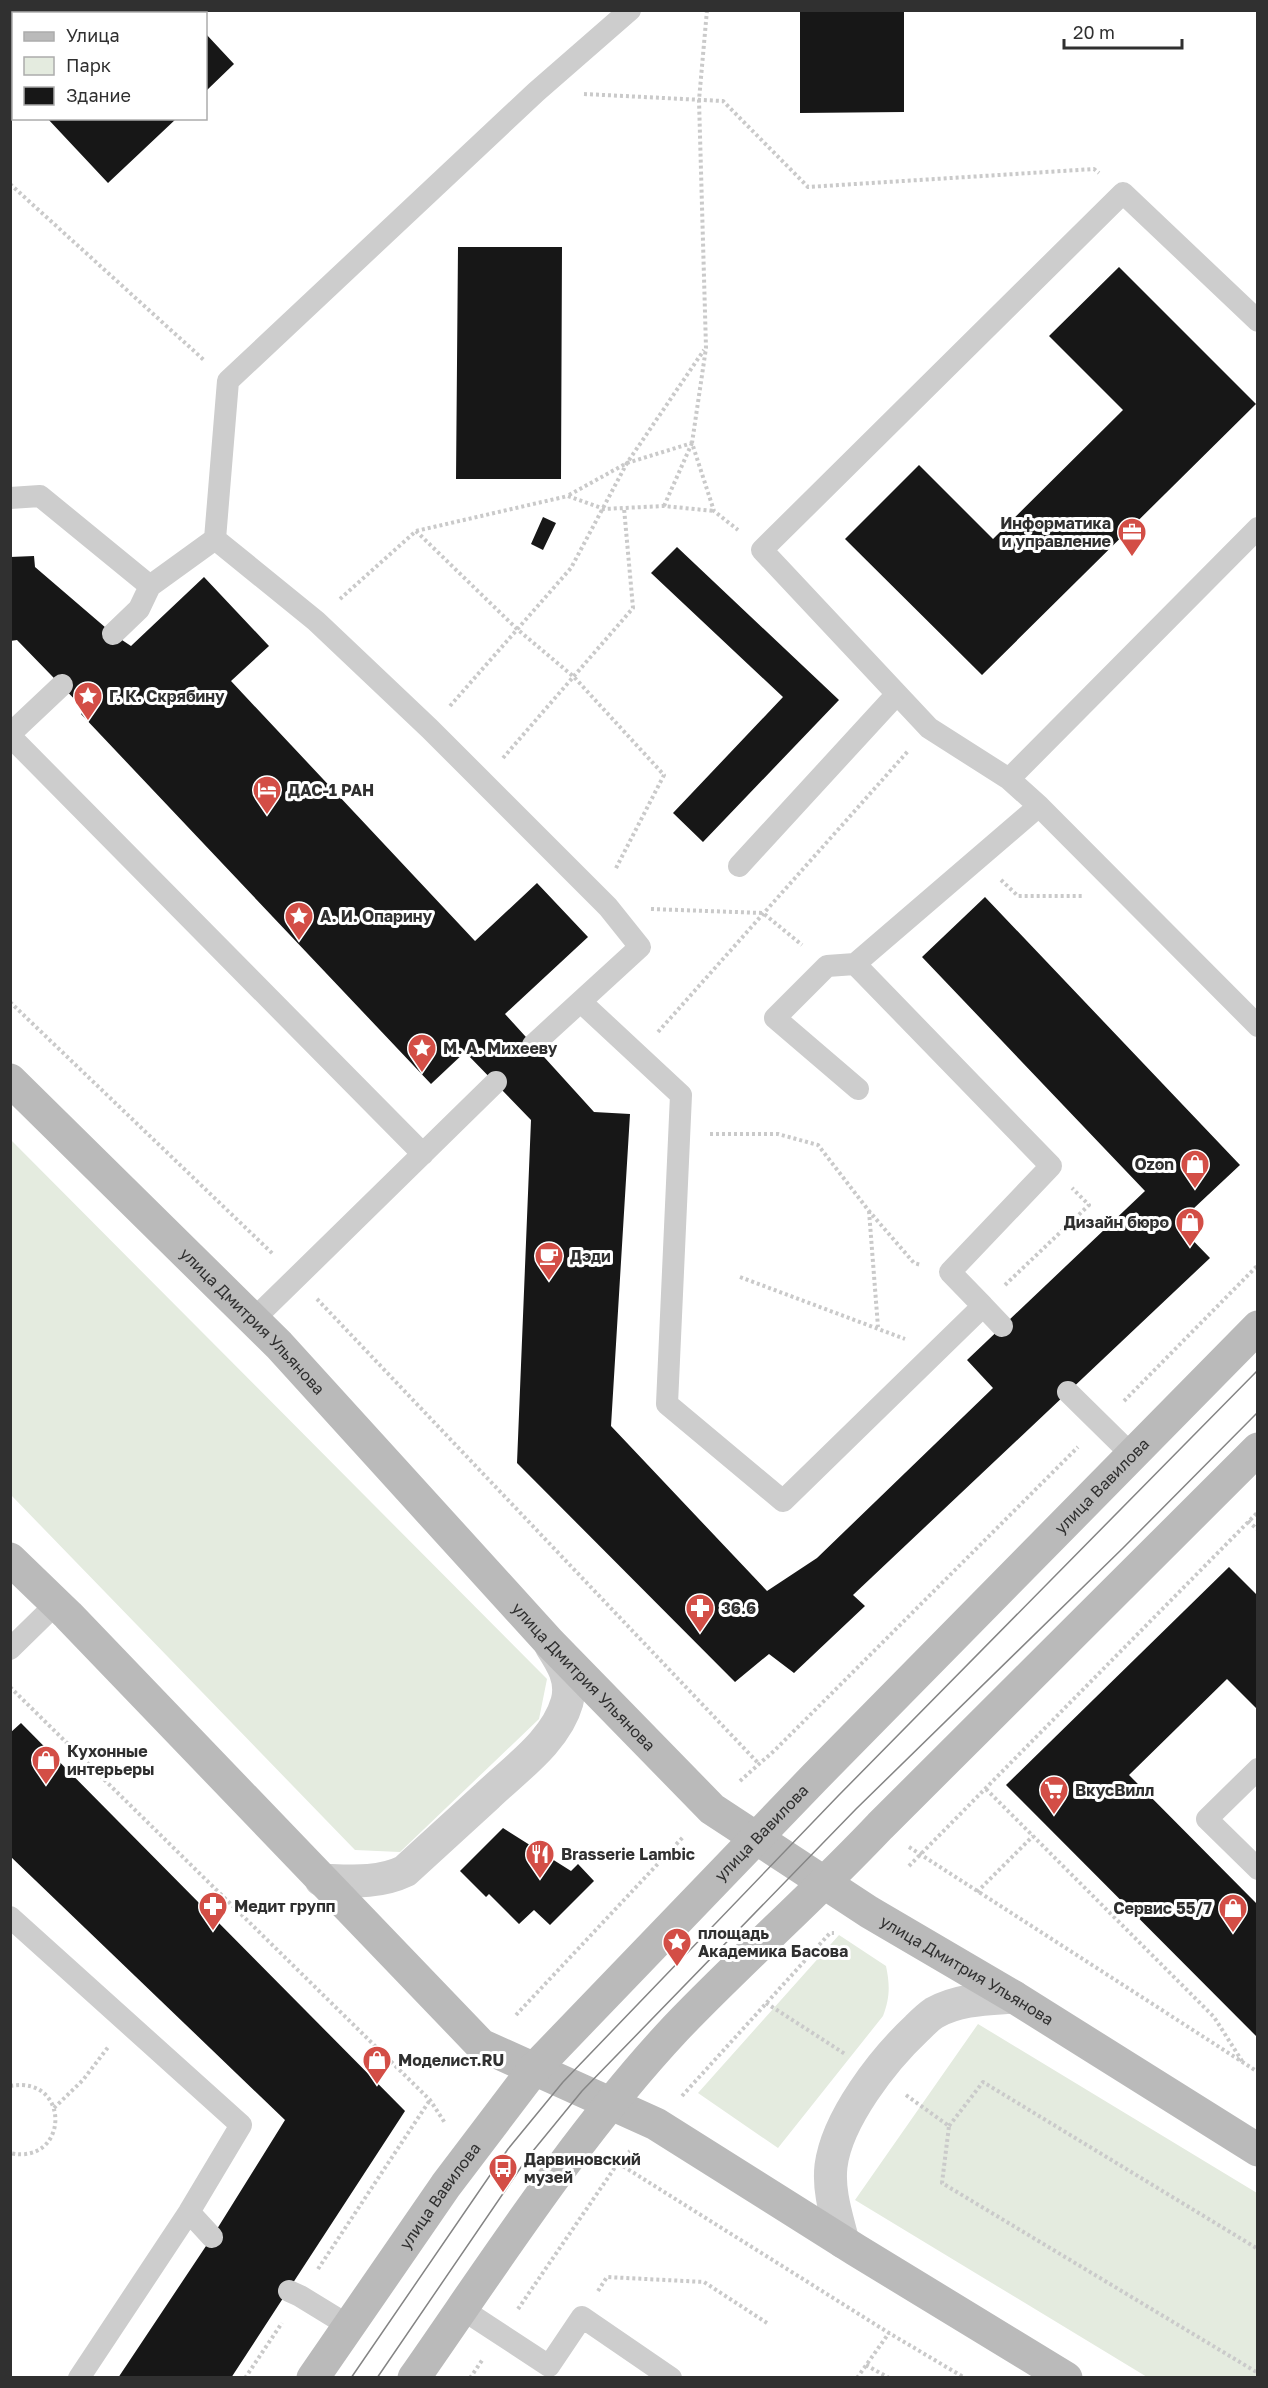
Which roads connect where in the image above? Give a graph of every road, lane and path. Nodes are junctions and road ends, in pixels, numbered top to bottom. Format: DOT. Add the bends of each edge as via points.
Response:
graph roads {
  1 [pos="630,10"];
  2 [pos="707,10"];
  3 [pos="536,92"];
  4 [pos="699,100"];
  5 [pos="10,184"];
  6 [pos="1123,193"];
  7 [pos="1257,321"];
  8 [pos="706,348"];
  9 [pos="228,381"];
  10 [pos="692,443"];
  11 [pos="627,463"];
  12 [pos="568,496"];
  13 [pos="10,498"];
  14 [pos="663,506"];
  15 [pos="624,508"];
  16 [pos="604,509"];
  17 [pos="714,511"];
  18 [pos="1257,528"];
  19 [pos="416,531"];
  20 [pos="215,539"];
  21 [pos="762,550"];
  22 [pos="150,586"];
  23 [pos="316,621"];
  24 [pos="517,629"];
  25 [pos="113,634"];
  26 [pos="574,677"];
  27 [pos="62,685"];
  28 [pos="897,694"];
  29 [pos="929,728"];
  30 [pos="430,729"];
  31 [pos="10,735"];
  32 [pos="1010,779"];
  33 [pos="483,782"];
  34 [pos="1039,806"];
  35 [pos="978,858"];
  36 [pos="739,866"];
  37 [pos="1129,896"];
  38 [pos="604,903"];
  39 [pos="763,913"];
  40 [pos="855,964"];
  41 [pos="827,966"];
  42 [pos="10,1002"];
  43 [pos="581,1002"];
  44 [pos="1257,1026"];
  45 [pos="533,1046"];
  46 [pos="638,1055"];
  47 [pos="10,1080"];
  48 [pos="496,1082"];
  49 [pos="858,1089"];
  50 [pos="680,1135"];
  51 [pos="423,1154"];
  52 [pos="1051,1166"];
  53 [pos="869,1211"];
  54 [pos="1257,1265"];
  55 [pos="950,1272"];
  56 [pos="297,1277"];
  57 [pos="740,1277"];
  58 [pos="983,1306"];
  59 [pos="253,1320"];
  60 [pos="1002,1326"];
  61 [pos="878,1327"];
  62 [pos="1257,1327"];
  63 [pos="936,1352"];
  64 [pos="1068,1392"];
  65 [pos="1101,1425"];
  66 [pos="1257,1449"];
  67 [pos="1131,1454"];
  68 [pos="1257,1512"];
  69 [pos="1248,1521"];
  70 [pos="1257,1530"];
  71 [pos="10,1559"];
  72 [pos="56,1604"];
  73 [pos="550,1643"];
  74 [pos="10,1649"];
  75 [pos="10,1687"];
  76 [pos="759,1764"];
  77 [pos="1257,1769"];
  78 [pos="740,1781"];
  79 [pos="986,1790"];
  80 [pos="684,1836"];
  81 [pos="1033,1836"];
  82 [pos="757,1838"];
  83 [pos="903,1844"];
  84 [pos="919,1855"];
  85 [pos="909,1866"];
  86 [pos="1257,1869"];
  87 [pos="321,1880"];
  88 [pos="825,1883"];
  89 [pos="977,1892"];
  90 [pos="10,1917"];
  91 [pos="1014,1997"];
  92 [pos="766,2003"];
  93 [pos="516,2015"];
  94 [pos="128,2022"];
  95 [pos="1243,2062"];
  96 [pos="534,2069"];
  97 [pos="1257,2072"];
  98 [pos="875,2074"];
  99 [pos="10,2086"];
  100 [pos="611,2104"];
  101 [pos="54,2108"];
  102 [pos="949,2126"];
  103 [pos="1257,2150"];
  104 [pos="10,2153"];
  105 [pos="618,2163"];
  106 [pos="189,2212"];
  107 [pos="212,2237"];
  108 [pos="843,2242"];
  109 [pos="1257,2249"];
  110 [pos="607,2277"];
  111 [pos="295,2293"];
  112 [pos="462,2309"];
  113 [pos="767,2323"];
  114 [pos="349,2326"];
  115 [pos="889,2332"];
  116 [pos="866,2365"];
  117 [pos="1257,2373"];
  118 [pos="79,2378"];
  119 [pos="245,2378"];
  120 [pos="314,2378"];
  121 [pos="414,2378"];
  122 [pos="671,2378"];
  123 [pos="857,2378"];
  124 [pos="889,2378"];
  125 [pos="965,2378"];
  126 [pos="1066,2378"];
  1 -- 3 [label="lane"];
  2 -- 4 [label="path"];
  3 -- 4 [label="path"];
  3 -- 9 [label="lane"];
  4 -- 6 [label="path" via="723,101 808,187 1094,169"];
  4 -- 8 [label="path"];
  5 -- 9 [label="path"];
  6 -- 7 [label="lane"];
  6 -- 21 [label="lane"];
  8 -- 10 [label="path"];
  8 -- 11 [label="path"];
  9 -- 20 [label="lane"];
  10 -- 11 [label="path"];
  10 -- 14 [label="path"];
  10 -- 17 [label="path"];
  11 -- 12 [label="path"];
  11 -- 16 [label="path"];
  12 -- 16 [label="path"];
  12 -- 19 [label="path"];
  13 -- 22 [label="lane" via="40,496"];
  14 -- 15 [label="path"];
  14 -- 17 [label="path"];
  15 -- 16 [label="path"];
  15 -- 26 [label="path" via="633,608"];
  16 -- 24 [label="path" via="571,568"];
  17 -- 21 [label="path"];
  18 -- 32 [label="lane"];
  19 -- 23 [label="path"];
  19 -- 24 [label="path"];
  20 -- 22 [label="lane"];
  20 -- 23 [label="lane"];
  21 -- 28 [label="lane"];
  22 -- 25 [label="lane" via="139,609"];
  23 -- 30 [label="lane"];
  24 -- 26 [label="path"];
  24 -- 30 [label="path"];
  26 -- 33 [label="path"];
  26 -- 38 [label="path" via="664,775"];
  27 -- 31 [label="lane"];
  28 -- 29 [label="lane"];
  28 -- 36 [label="lane"];
  29 -- 32 [label="lane"];
  29 -- 39 [label="path"];
  30 -- 33 [label="lane"];
  31 -- 51 [label="lane"];
  32 -- 34 [label="lane"];
  33 -- 38 [label="lane"];
  34 -- 35 [label="lane"];
  34 -- 37 [label="lane"];
  35 -- 37 [label="path" via="1018,896"];
  35 -- 40 [label="lane"];
  37 -- 44 [label="lane"];
  38 -- 39 [label="path"];
  38 -- 43 [label="lane" via="640,947"];
  39 -- 41 [label="path"];
  39 -- 46 [label="path"];
  40 -- 41 [label="lane"];
  40 -- 52 [label="lane"];
  41 -- 49 [label="lane" via="775,1018"];
  42 -- 56 [label="path"];
  43 -- 45 [label="lane"];
  43 -- 46 [label="lane"];
  46 -- 50 [label="lane" via="681,1095"];
  47 -- 59 [label="main road, улица Дмитрия Ульянова"];
  48 -- 51 [label="lane"];
  50 -- 53 [label="path" via="778,1134 818,1144"];
  50 -- 63 [label="lane" via="667,1404 783,1501"];
  51 -- 56 [label="lane"];
  52 -- 55 [label="lane"];
  52 -- 58 [label="path" via="1089,1205"];
  53 -- 55 [label="path" via="914,1263"];
  53 -- 61 [label="path"];
  54 -- 65 [label="path"];
  55 -- 58 [label="lane"];
  56 -- 59 [label="lane"];
  56 -- 76 [label="path"];
  57 -- 61 [label="path"];
  58 -- 60 [label="lane"];
  58 -- 63 [label="lane"];
  59 -- 73 [label="main road, улица Дмитрия Ульянова"];
  61 -- 63 [label="path"];
  62 -- 67 [label="main road, улица Вавилова"];
  64 -- 65 [label="lane"];
  65 -- 67 [label="lane"];
  65 -- 76 [label="path"];
  66 -- 88 [label="main road"];
  67 -- 82 [label="main road, улица Вавилова"];
  68 -- 69 [label="path"];
  69 -- 70 [label="path"];
  69 -- 79 [label="path"];
  71 -- 72 [label="main road"];
  72 -- 74 [label="lane"];
  72 -- 87 [label="main road"];
  73 -- 82 [label="main road, улица Дмитрия Ульянова" via="712,1809"];
  73 -- 87 [label="street" via="566,1671 569,1686 559,1720 537,1749 405,1871 390,1879"];
  75 -- 111 [label="path" via="430,2100"];
  76 -- 78 [label="path"];
  77 -- 86 [label="lane" via="1207,1819"];
  79 -- 81 [label="path"];
  79 -- 84 [label="path"];
  80 -- 93 [label="path"];
  81 -- 89 [label="path"];
  81 -- 95 [label="path" via="1214,2017"];
  82 -- 88 [label="main road, улица Дмитрия Ульянова"];
  82 -- 96 [label="main road, улица Вавилова"];
  83 -- 84 [label="path"];
  84 -- 85 [label="path"];
  84 -- 89 [label="path"];
  87 -- 96 [label="main road" via="481,2045"];
  88 -- 91 [label="main road, улица Дмитрия Ульянова"];
  88 -- 100 [label="main road" via="675,2029"];
  89 -- 95 [label="path"];
  90 -- 94 [label="lane"];
  91 -- 98 [label="street" via="969,2000 933,2013"];
  91 -- 103 [label="main road, улица Дмитрия Ульянова"];
  92 -- 98 [label="path"];
  94 -- 101 [label="path" via="83,2080"];
  94 -- 106 [label="lane" via="242,2125"];
  95 -- 97 [label="path"];
  96 -- 100 [label="main road"];
  96 -- 114 [label="main road, улица Вавилова" via="446,2185"];
  98 -- 102 [label="path"];
  98 -- 108 [label="street" via="845,2124 831,2165 833,2203"];
  99 -- 101 [label="path" via="31,2085 41,2090"];
  100 -- 108 [label="main road" via="656,2124"];
  100 -- 112 [label="main road" via="560,2169"];
  101 -- 104 [label="path" via="55,2130 46,2145 30,2154"];
  102 -- 109 [label="path" via="983,2082"];
  102 -- 117 [label="path" via="942,2182"];
  105 -- 115 [label="path"];
  106 -- 107 [label="lane"];
  106 -- 118 [label="lane"];
  108 -- 126 [label="main road"];
  110 -- 113 [label="path" via="704,2282"];
  111 -- 114 [label="lane"];
  111 -- 119 [label="path"];
  112 -- 121 [label="main road"];
  112 -- 122 [label="lane" via="549,2366 582,2317"];
  114 -- 120 [label="main road, улица Вавилова"];
  115 -- 116 [label="path"];
  115 -- 125 [label="path"];
  116 -- 123 [label="path"];
  116 -- 124 [label="path"];
}
